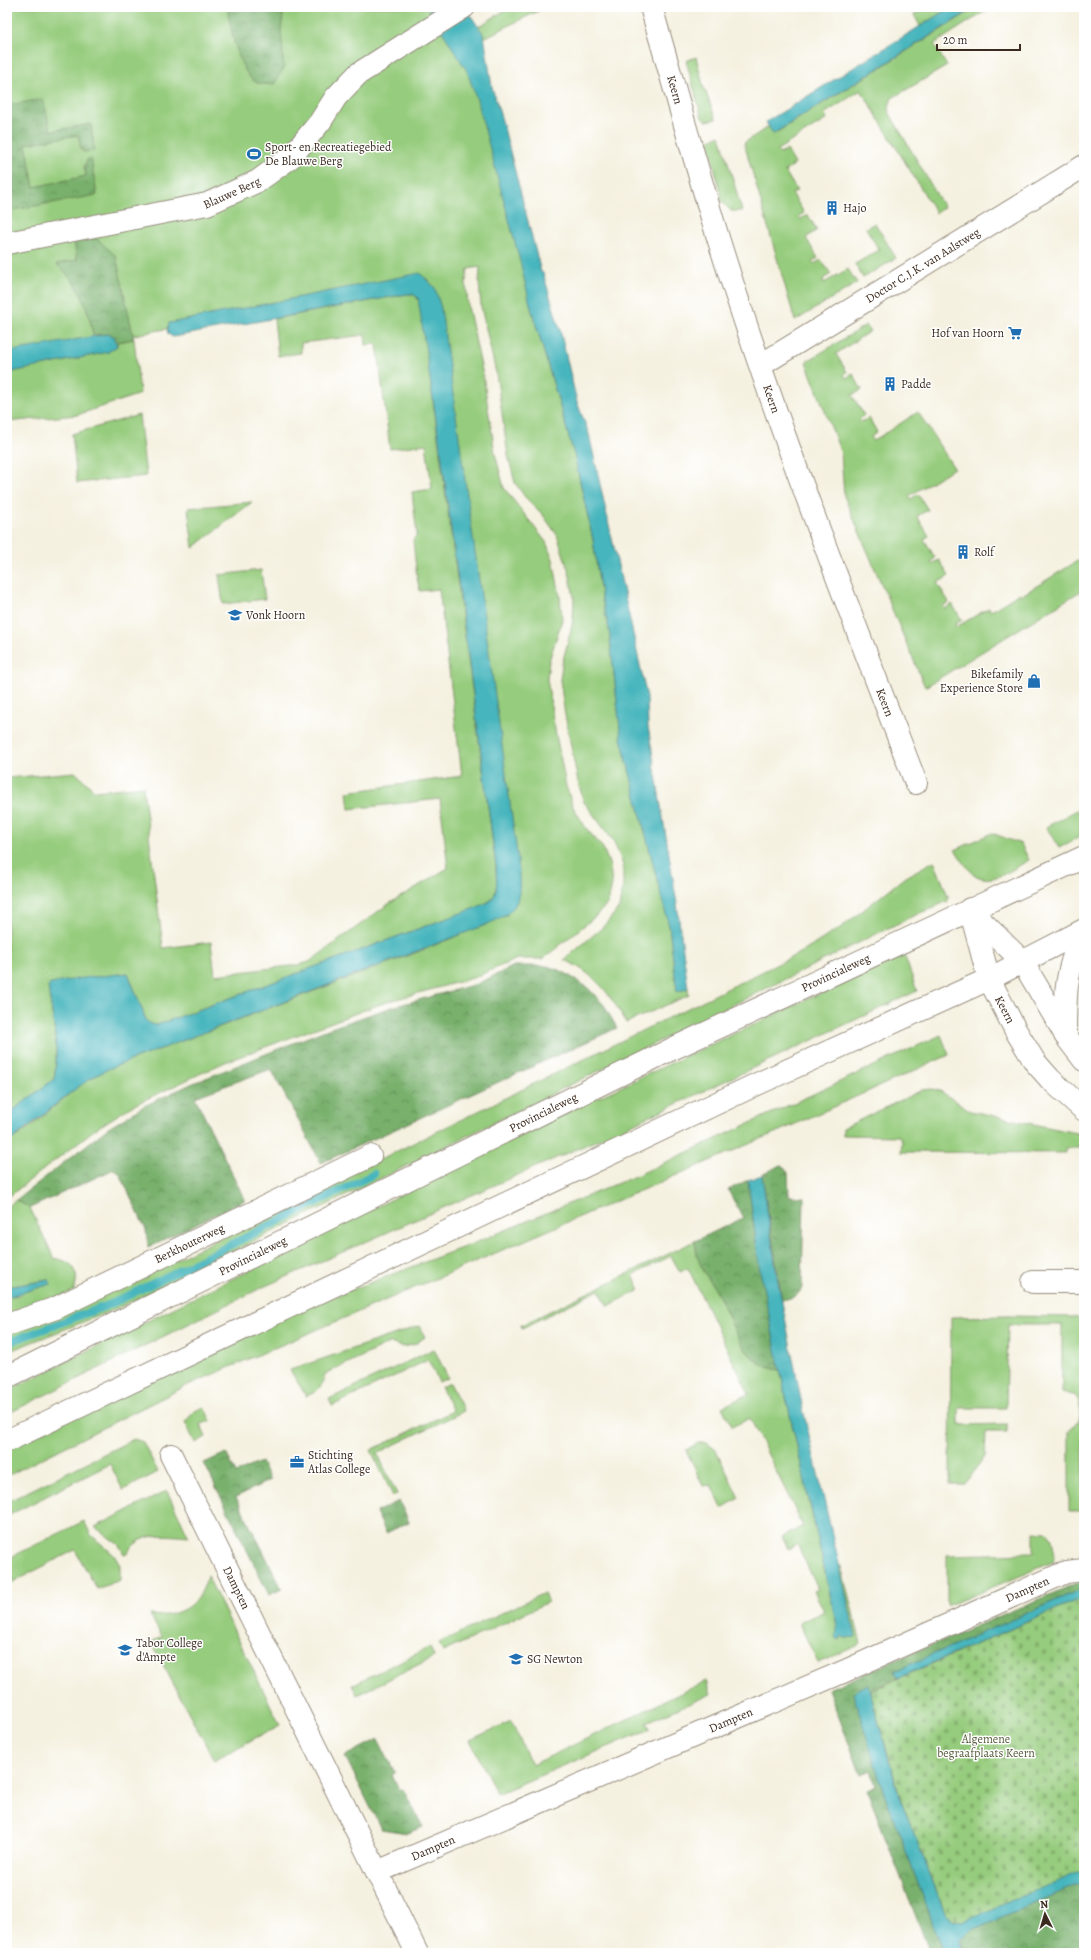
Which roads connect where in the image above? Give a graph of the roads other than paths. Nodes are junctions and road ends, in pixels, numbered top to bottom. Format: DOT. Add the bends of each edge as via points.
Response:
graph roads {
  1 [pos="464,7"];
  2 [pos="651,7"];
  3 [pos="1084,166"];
  4 [pos="7,242"];
  5 [pos="761,365"];
  6 [pos="916,783"];
  7 [pos="1084,857"];
  8 [pos="970,910"];
  9 [pos="1084,930"];
  10 [pos="1084,934"];
  11 [pos="1022,961"];
  12 [pos="989,979"];
  13 [pos="1065,1035"];
  14 [pos="1084,1060"];
  15 [pos="1084,1110"];
  16 [pos="370,1156"];
  17 [pos="1033,1282"];
  18 [pos="1084,1282"];
  19 [pos="7,1325"];
  20 [pos="7,1376"];
  21 [pos="7,1441"];
  22 [pos="171,1455"];
  23 [pos="1084,1570"];
  24 [pos="377,1872"];
  25 [pos="417,1953"];
  1 -- 4 [label="street, Blauwe Berg" via="358,74 336,97 320,122 291,157 258,181 207,204"];
  2 -- 5 [label="street, Keern" via="719,241"];
  3 -- 5 [label="street, Doctor C.J.K. van Aalstweg"];
  5 -- 6 [label="street, Keern" via="829,558"];
  7 -- 8 [label="street, Provincialeweg"];
  8 -- 11 [label="street"];
  8 -- 12 [label="street, Keern"];
  8 -- 20 [label="street, Provincialeweg" via="672,1049"];
  9 -- 11 [label="street"];
  10 -- 13 [label="street" via="1071,962 1068,977"];
  11 -- 12 [label="street"];
  11 -- 13 [label="street"];
  12 -- 15 [label="street, Keern" via="1035,1062 1050,1080"];
  12 -- 21 [label="street" via="762,1082"];
  13 -- 14 [label="street"];
  16 -- 19 [label="street, Berkhouterweg" via="56,1308"];
  17 -- 18 [label="street"];
  22 -- 24 [label="street, Dampten"];
  23 -- 24 [label="street, Dampten" via="1066,1572 845,1671"];
  24 -- 25 [label="street, Dampten"];
}
